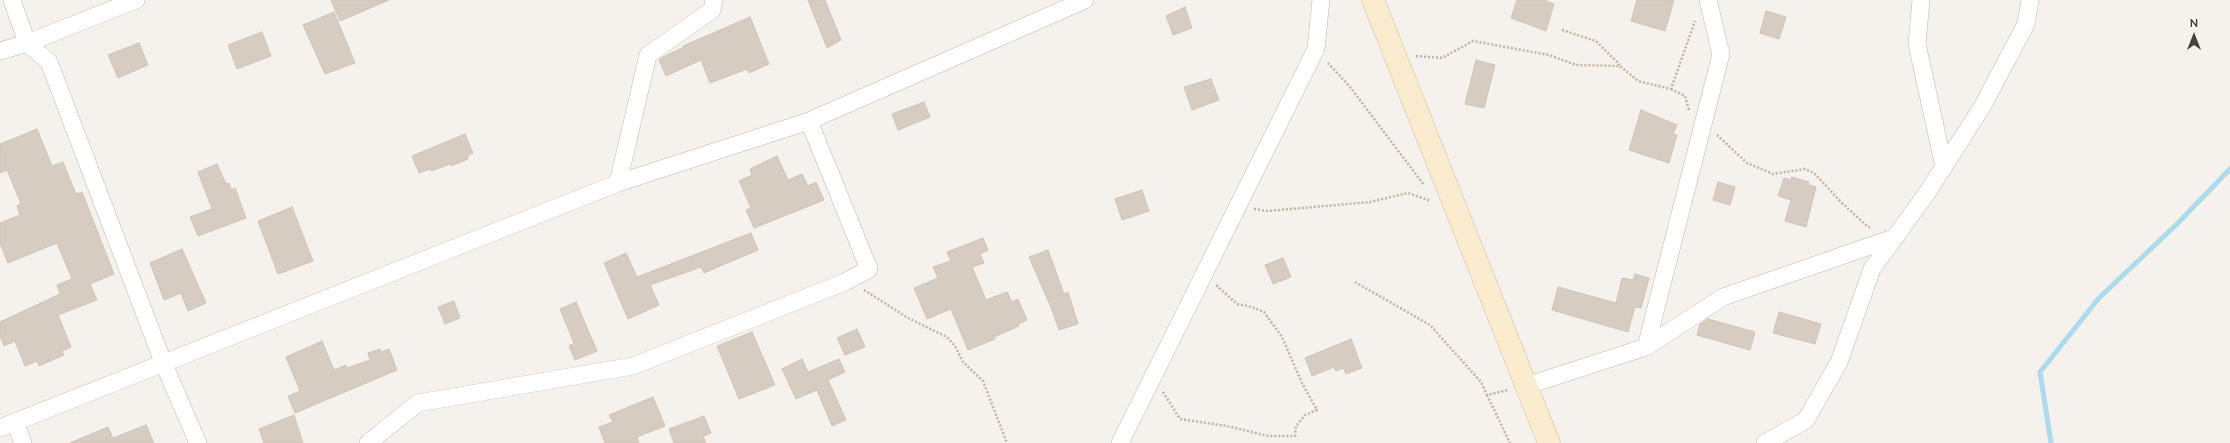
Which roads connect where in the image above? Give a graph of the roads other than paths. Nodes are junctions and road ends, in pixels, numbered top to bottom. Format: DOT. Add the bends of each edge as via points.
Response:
graph roads {
  1 [pos="12,0"];
  2 [pos="136,0"];
  3 [pos="714,0"];
  4 [pos="1085,0"];
  5 [pos="1321,0"];
  6 [pos="1373,0"];
  7 [pos="1708,0"];
  8 [pos="1921,0"];
  9 [pos="2030,0"];
  10 [pos="27,43"];
  11 [pos="0,51"];
  12 [pos="808,121"];
  13 [pos="1944,167"];
  14 [pos="618,183"];
  15 [pos="1896,237"];
  16 [pos="1646,347"];
  17 [pos="163,362"];
  18 [pos="1526,386"];
  19 [pos="8,425"];
  20 [pos="196,439"];
  21 [pos="23,443"];
  22 [pos="211,443"];
  23 [pos="368,443"];
  24 [pos="1120,443"];
  25 [pos="1549,443"];
  26 [pos="1765,443"];
  1 -- 10 [label="street"];
  2 -- 10 [label="street"];
  3 -- 14 [label="street" via="712,10 648,55"];
  4 -- 12 [label="street"];
  5 -- 24 [label="street" via="1316,49"];
  6 -- 18 [label="street"];
  7 -- 16 [label="street" via="1721,54"];
  8 -- 13 [label="street" via="1917,44"];
  9 -- 13 [label="street" via="2026,24 1982,107"];
  10 -- 11 [label="street"];
  10 -- 17 [label="street" via="49,62"];
  12 -- 14 [label="street"];
  12 -- 23 [label="street" via="869,269 845,282 633,366 418,402"];
  13 -- 15 [label="street"];
  14 -- 17 [label="street"];
  15 -- 16 [label="street" via="1723,297"];
  15 -- 26 [label="street" via="1872,269 1839,362 1806,420"];
  16 -- 18 [label="street"];
  17 -- 19 [label="street"];
  17 -- 20 [label="street"];
  18 -- 25 [label="street"];
  19 -- 21 [label="street"];
  20 -- 22 [label="street"];
}
